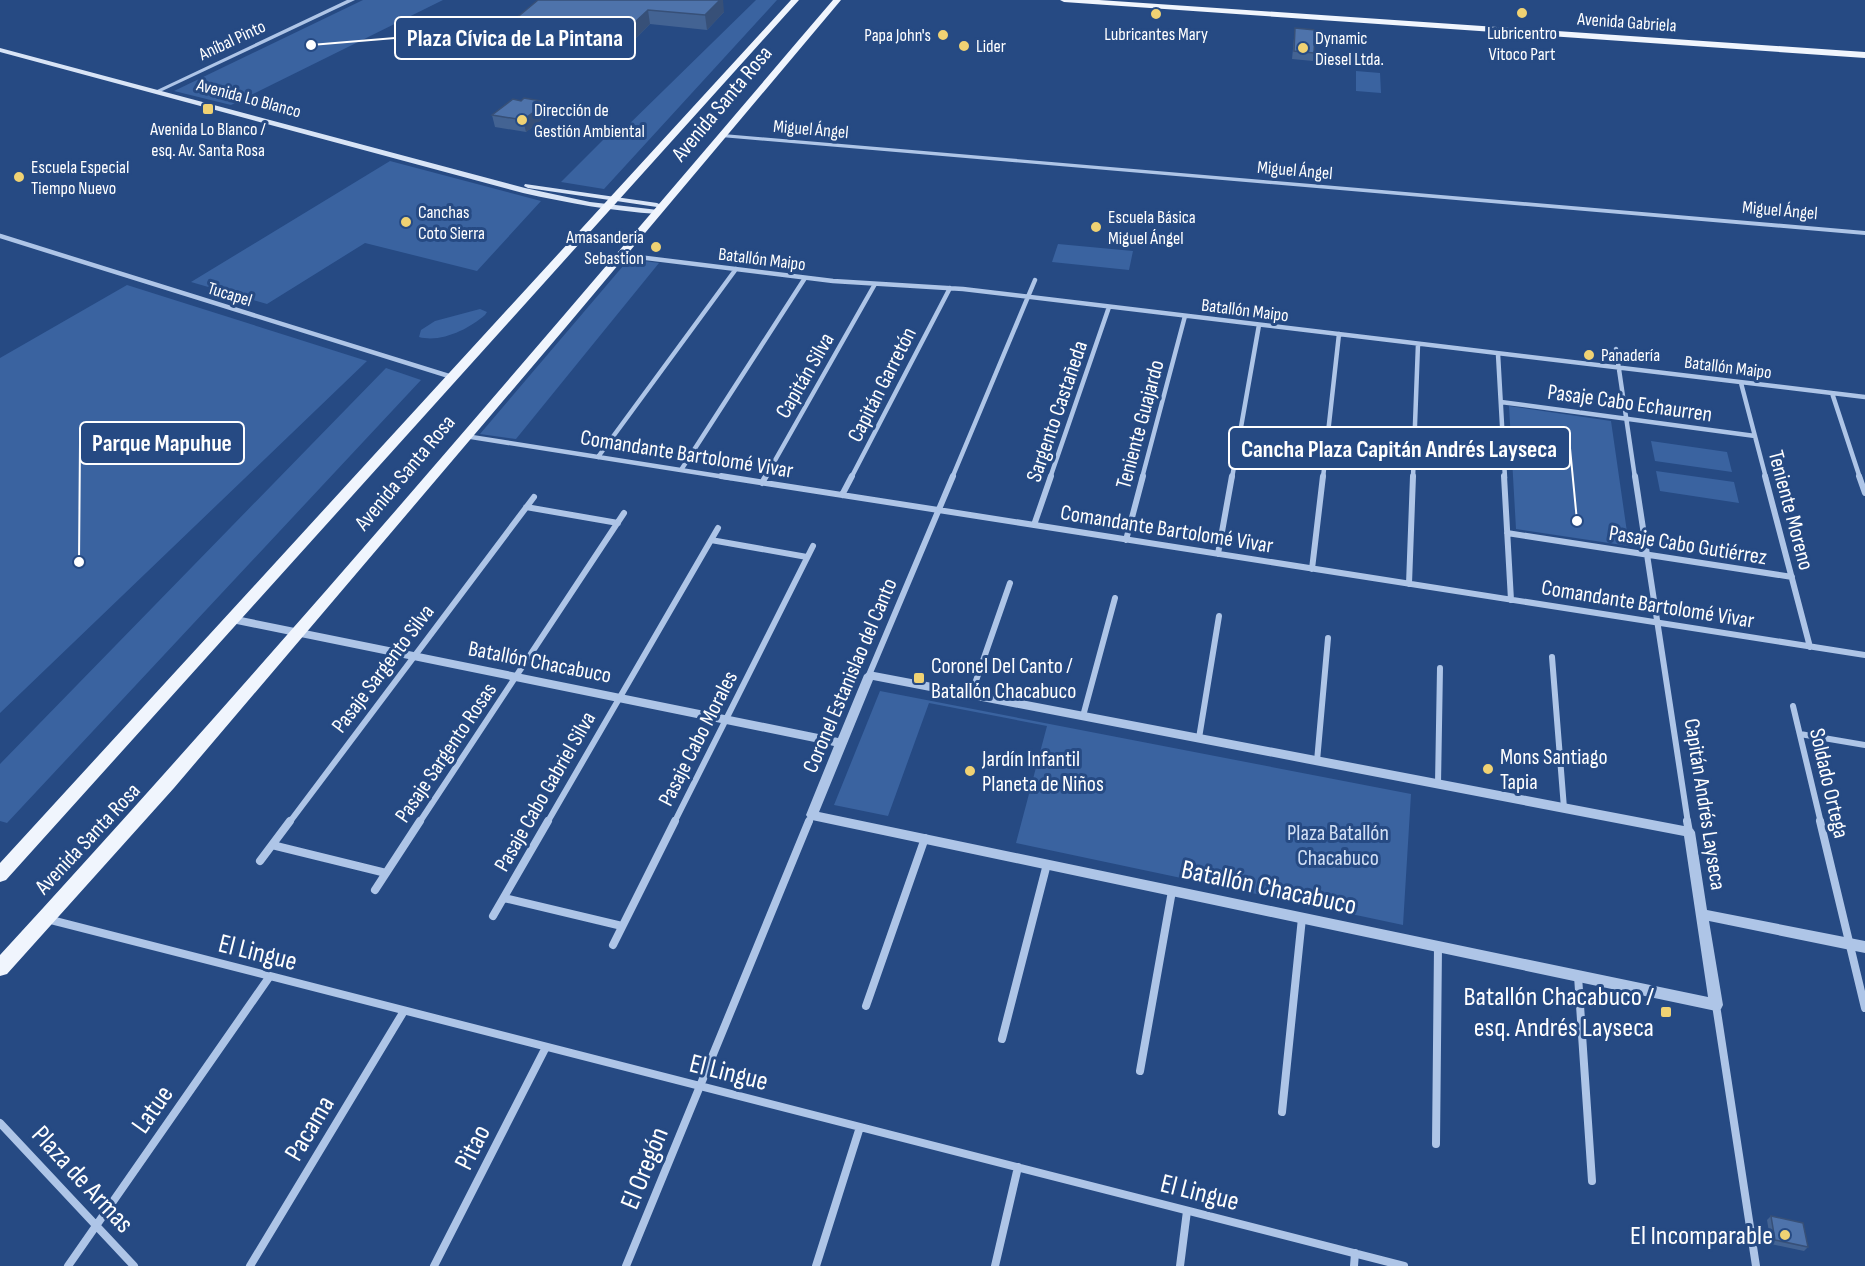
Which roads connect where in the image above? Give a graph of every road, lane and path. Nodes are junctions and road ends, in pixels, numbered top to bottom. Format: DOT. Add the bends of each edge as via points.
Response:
graph roads {
  1 [pos="352,0"];
  2 [pos="795,0"];
  3 [pos="837,0"];
  4 [pos="1064,0"];
  5 [pos="1128,0"];
  6 [pos="0,50"];
  7 [pos="1865,50"];
  8 [pos="1865,55"];
  9 [pos="158,91"];
  10 [pos="723,136"];
  11 [pos="489,180"];
  12 [pos="563,190"];
  13 [pos="555,199"];
  14 [pos="618,199"];
  15 [pos="609,208"];
  16 [pos="661,209"];
  17 [pos="1865,233"];
  18 [pos="0,236"];
  19 [pos="622,255"];
  20 [pos="736,269"];
  21 [pos="805,278"];
  22 [pos="1035,280"];
  23 [pos="875,284"];
  24 [pos="950,288"];
  25 [pos="1027,297"];
  26 [pos="1109,307"];
  27 [pos="1185,316"];
  28 [pos="1259,325"];
  29 [pos="1339,334"];
  30 [pos="1418,344"];
  31 [pos="1616,349"];
  32 [pos="1498,354"];
  33 [pos="1619,368"];
  34 [pos="453,378"];
  35 [pos="1741,382"];
  36 [pos="1832,393"];
  37 [pos="1865,397"];
  38 [pos="1501,402"];
  39 [pos="1627,419"];
  40 [pos="464,436"];
  41 [pos="1755,436"];
  42 [pos="598,457"];
  43 [pos="681,470"];
  44 [pos="762,483"];
  45 [pos="1865,493"];
  46 [pos="842,495"];
  47 [pos="534,497"];
  48 [pos="526,507"];
  49 [pos="939,510"];
  50 [pos="624,513"];
  51 [pos="618,523"];
  52 [pos="1034,525"];
  53 [pos="718,528"];
  54 [pos="1507,533"];
  55 [pos="711,540"];
  56 [pos="1126,540"];
  57 [pos="813,546"];
  58 [pos="1218,554"];
  59 [pos="1647,554"];
  60 [pos="807,557"];
  61 [pos="1312,569"];
  62 [pos="1792,576"];
  63 [pos="1010,583"];
  64 [pos="1409,584"];
  65 [pos="1114,598"];
  66 [pos="1511,600"];
  67 [pos="1219,616"];
  68 [pos="231,619"];
  69 [pos="1657,623"];
  70 [pos="297,633"];
  71 [pos="1328,638"];
  72 [pos="1810,646"];
  73 [pos="1865,655"];
  74 [pos="414,657"];
  75 [pos="1552,657"];
  76 [pos="1440,668"];
  77 [pos="869,675"];
  78 [pos="515,678"];
  79 [pos="971,695"];
  80 [pos="619,698"];
  81 [pos="1793,706"];
  82 [pos="1083,716"];
  83 [pos="726,720"];
  84 [pos="1800,734"];
  85 [pos="1199,738"];
  86 [pos="841,744"];
  87 [pos="1865,745"];
  88 [pos="1317,761"];
  89 [pos="1438,784"];
  90 [pos="1564,808"];
  91 [pos="812,815"];
  92 [pos="1689,832"];
  93 [pos="925,838"];
  94 [pos="272,845"];
  95 [pos="260,861"];
  96 [pos="1047,864"];
  97 [pos="386,873"];
  98 [pos="0,875"];
  99 [pos="375,890"];
  100 [pos="1172,891"];
  101 [pos="504,898"];
  102 [pos="1702,914"];
  103 [pos="493,916"];
  104 [pos="44,918"];
  105 [pos="1302,918"];
  106 [pos="622,926"];
  107 [pos="1850,944"];
  108 [pos="613,945"];
  109 [pos="1438,947"];
  110 [pos="1865,947"];
  111 [pos="0,968"];
  112 [pos="270,976"];
  113 [pos="1578,976"];
  114 [pos="1716,1005"];
  115 [pos="866,1006"];
  116 [pos="1865,1008"];
  117 [pos="404,1011"];
  118 [pos="1002,1039"];
  119 [pos="546,1047"];
  120 [pos="1140,1071"];
  121 [pos="700,1086"];
  122 [pos="1282,1113"];
  123 [pos="0,1123"];
  124 [pos="860,1127"];
  125 [pos="1436,1143"];
  126 [pos="1018,1167"];
  127 [pos="1592,1181"];
  128 [pos="1187,1211"];
  129 [pos="96,1226"];
  130 [pos="1355,1253"];
  131 [pos="68,1266"];
  132 [pos="134,1266"];
  133 [pos="250,1266"];
  134 [pos="434,1266"];
  135 [pos="626,1266"];
  136 [pos="816,1266"];
  137 [pos="995,1266"];
  138 [pos="1180,1266"];
  139 [pos="1354,1266"];
  140 [pos="1404,1266"];
  141 [pos="1756,1266"];
  1 -- 9 [label="street, Aníbal Pinto"];
  2 -- 14 [label="main road, Avenida Santa Rosa"];
  3 -- 10 [label="main road, Avenida Santa Rosa"];
  4 -- 8 [label="main road, Avenida Gabriela"];
  5 -- 7 [label="main road, Avenida Gabriela"];
  6 -- 9 [label="main road, Avenida Lo Blanco"];
  9 -- 11 [label="main road, Avenida Lo Blanco"];
  10 -- 16 [label="main road, Avenida Santa Rosa"];
  10 -- 17 [label="street, Miguel Ángel"];
  11 -- 12 [label="main road, Avenida Lo Blanco"];
  11 -- 13 [label="main road, Avenida Lo Blanco"];
  12 -- 13 [label="main road"];
  12 -- 14 [label="main road, Avenida Lo Blanco"];
  13 -- 15 [label="main road, Avenida Lo Blanco"];
  14 -- 15 [label="main road, Avenida Santa Rosa"];
  14 -- 16 [label="main road, Avenida Lo Blanco"];
  15 -- 16 [label="main road, Avenida Lo Blanco"];
  15 -- 34 [label="main road, Avenida Santa Rosa"];
  16 -- 19 [label="main road, Avenida Santa Rosa"];
  18 -- 34 [label="street, Tucapel"];
  19 -- 20 [label="street, Batallón Maipo"];
  19 -- 40 [label="main road, Avenida Santa Rosa"];
  20 -- 21 [label="street, Batallón Maipo"];
  20 -- 42 [label="street"];
  21 -- 23 [label="street, Batallón Maipo"];
  21 -- 43 [label="street"];
  22 -- 25 [label="street, Coronel Estanislao del Canto"];
  23 -- 24 [label="street, Batallón Maipo"];
  23 -- 44 [label="street, Capitán Silva"];
  24 -- 25 [label="street, Batallón Maipo"];
  24 -- 46 [label="street, Capitán Garretón"];
  25 -- 26 [label="street, Batallón Maipo"];
  25 -- 49 [label="street, Coronel Estanislao del Canto"];
  26 -- 27 [label="street, Batallón Maipo"];
  26 -- 52 [label="street, Sargento Castañeda"];
  27 -- 28 [label="street, Batallón Maipo"];
  27 -- 56 [label="street, Teniente Guajardo"];
  28 -- 29 [label="street, Batallón Maipo"];
  28 -- 58 [label="street"];
  29 -- 30 [label="street, Batallón Maipo"];
  29 -- 61 [label="street"];
  30 -- 32 [label="street, Batallón Maipo"];
  30 -- 64 [label="street"];
  31 -- 33 [label="street, Capitán Andrés Layseca"];
  32 -- 33 [label="street, Batallón Maipo"];
  32 -- 38 [label="street"];
  33 -- 35 [label="street, Batallón Maipo"];
  33 -- 39 [label="street, Capitán Andrés Layseca"];
  34 -- 68 [label="main road, Avenida Santa Rosa"];
  35 -- 36 [label="street, Batallón Maipo"];
  35 -- 41 [label="street, Teniente Moreno"];
  36 -- 37 [label="street, Batallón Maipo"];
  36 -- 45 [label="street"];
  38 -- 39 [label="street, Pasaje Cabo Echaurren"];
  38 -- 54 [label="street"];
  39 -- 41 [label="street, Pasaje Cabo Echaurren"];
  39 -- 59 [label="street, Capitán Andrés Layseca"];
  40 -- 42 [label="street, Comandante Bartolomé Vivar"];
  40 -- 70 [label="main road, Avenida Santa Rosa"];
  41 -- 62 [label="street, Teniente Moreno"];
  42 -- 43 [label="street, Comandante Bartolomé Vivar"];
  43 -- 44 [label="street, Comandante Bartolomé Vivar"];
  44 -- 46 [label="street, Comandante Bartolomé Vivar"];
  46 -- 49 [label="street, Comandante Bartolomé Vivar"];
  47 -- 48 [label="street, Pasaje Sargento Silva"];
  48 -- 51 [label="street"];
  48 -- 74 [label="street, Pasaje Sargento Silva"];
  49 -- 52 [label="street, Comandante Bartolomé Vivar"];
  49 -- 77 [label="street, Coronel Estanislao del Canto"];
  50 -- 51 [label="street, Pasaje Sargento Rosas"];
  51 -- 78 [label="street, Pasaje Sargento Rosas"];
  52 -- 56 [label="street, Comandante Bartolomé Vivar"];
  53 -- 55 [label="street, Pasaje Cabo Gabriel Silva"];
  54 -- 59 [label="street, Pasaje Cabo Gutiérrez"];
  54 -- 66 [label="street"];
  55 -- 60 [label="street"];
  55 -- 80 [label="street, Pasaje Cabo Gabriel Silva"];
  56 -- 58 [label="street, Comandante Bartolomé Vivar"];
  57 -- 60 [label="street, Pasaje Cabo Morales"];
  58 -- 61 [label="street, Comandante Bartolomé Vivar"];
  59 -- 62 [label="street, Pasaje Cabo Gutiérrez"];
  59 -- 69 [label="street, Capitán Andrés Layseca"];
  60 -- 83 [label="street, Pasaje Cabo Morales"];
  61 -- 64 [label="street, Comandante Bartolomé Vivar"];
  62 -- 72 [label="street, Teniente Moreno"];
  63 -- 79 [label="street"];
  64 -- 66 [label="street, Comandante Bartolomé Vivar"];
  65 -- 82 [label="street"];
  66 -- 69 [label="street, Comandante Bartolomé Vivar"];
  67 -- 85 [label="street"];
  68 -- 70 [label="street, Batallón Chacabuco"];
  68 -- 98 [label="main road, Avenida Santa Rosa"];
  69 -- 72 [label="street, Comandante Bartolomé Vivar"];
  69 -- 92 [label="street, Capitán Andrés Layseca"];
  70 -- 74 [label="street, Batallón Chacabuco"];
  70 -- 104 [label="main road, Avenida Santa Rosa" via="168,783"];
  71 -- 88 [label="street"];
  72 -- 73 [label="street, Comandante Bartolomé Vivar"];
  74 -- 78 [label="street, Batallón Chacabuco"];
  74 -- 94 [label="street, Pasaje Sargento Silva"];
  75 -- 90 [label="street"];
  76 -- 89 [label="street"];
  77 -- 79 [label="street"];
  77 -- 86 [label="street, Coronel Estanislao del Canto"];
  78 -- 80 [label="street, Batallón Chacabuco"];
  78 -- 97 [label="street, Pasaje Sargento Rosas"];
  79 -- 82 [label="street"];
  80 -- 83 [label="street, Batallón Chacabuco"];
  80 -- 101 [label="street, Pasaje Cabo Gabriel Silva"];
  81 -- 84 [label="street, Soldado Ortega"];
  82 -- 85 [label="street"];
  83 -- 86 [label="street, Batallón Chacabuco"];
  83 -- 106 [label="street, Pasaje Cabo Morales"];
  84 -- 87 [label="street"];
  84 -- 107 [label="street, Soldado Ortega"];
  85 -- 88 [label="street"];
  86 -- 91 [label="street, Coronel Estanislao del Canto"];
  88 -- 89 [label="street"];
  89 -- 90 [label="street"];
  90 -- 92 [label="street"];
  91 -- 93 [label="street, Batallón Chacabuco"];
  91 -- 121 [label="street, Coronel Estanislao del Canto"];
  92 -- 102 [label="street, Capitán Andrés Layseca"];
  93 -- 96 [label="street, Batallón Chacabuco"];
  93 -- 115 [label="street"];
  94 -- 95 [label="street, Pasaje Sargento Silva"];
  94 -- 97 [label="street"];
  96 -- 100 [label="street, Batallón Chacabuco"];
  96 -- 118 [label="street"];
  97 -- 99 [label="street, Pasaje Sargento Rosas"];
  100 -- 105 [label="street, Batallón Chacabuco"];
  100 -- 120 [label="street"];
  101 -- 103 [label="street, Pasaje Cabo Gabriel Silva"];
  101 -- 106 [label="street"];
  102 -- 107 [label="street"];
  102 -- 114 [label="street, Capitán Andrés Layseca"];
  104 -- 111 [label="main road, Avenida Santa Rosa"];
  104 -- 112 [label="street, El Lingue"];
  105 -- 109 [label="street, Batallón Chacabuco"];
  105 -- 122 [label="street"];
  106 -- 108 [label="street, Pasaje Cabo Morales"];
  107 -- 110 [label="street"];
  107 -- 116 [label="street, Soldado Ortega"];
  109 -- 113 [label="street, Batallón Chacabuco"];
  109 -- 125 [label="street"];
  112 -- 117 [label="street, El Lingue"];
  112 -- 129 [label="street, Latue"];
  113 -- 114 [label="street, Batallón Chacabuco"];
  113 -- 127 [label="street"];
  114 -- 141 [label="street, Capitán Andrés Layseca"];
  117 -- 119 [label="street, El Lingue"];
  117 -- 133 [label="street, Pacama"];
  119 -- 121 [label="street, El Lingue"];
  119 -- 134 [label="street, Pitao"];
  121 -- 124 [label="street, El Lingue"];
  121 -- 135 [label="street, El Oregón"];
  123 -- 129 [label="street, Plaza de Armas"];
  124 -- 126 [label="street, El Lingue"];
  124 -- 136 [label="street"];
  126 -- 128 [label="street, El Lingue"];
  126 -- 137 [label="street"];
  128 -- 130 [label="street, El Lingue"];
  128 -- 138 [label="street"];
  129 -- 131 [label="street, Latue"];
  129 -- 132 [label="street, Plaza de Armas"];
  130 -- 139 [label="street"];
  130 -- 140 [label="street, El Lingue"];
}
